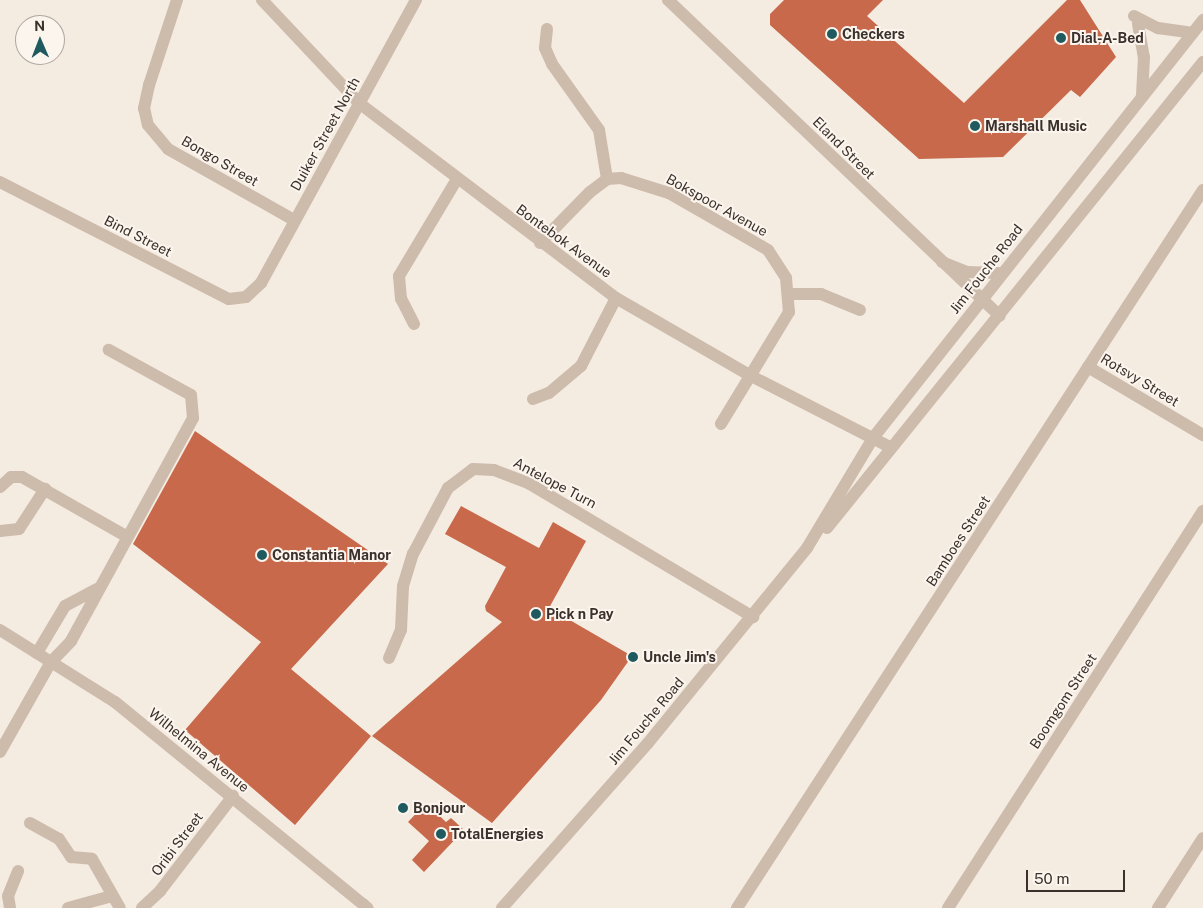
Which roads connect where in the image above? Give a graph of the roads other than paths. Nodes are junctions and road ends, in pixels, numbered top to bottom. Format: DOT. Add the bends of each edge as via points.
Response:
graph roads {
  1 [pos="177,0"];
  2 [pos="262,0"];
  3 [pos="416,0"];
  4 [pos="668,0"];
  5 [pos="1203,20"];
  6 [pos="548,29"];
  7 [pos="1193,33"];
  8 [pos="1203,62"];
  9 [pos="1142,96"];
  10 [pos="359,103"];
  11 [pos="457,179"];
  12 [pos="607,179"];
  13 [pos="0,182"];
  14 [pos="1203,190"];
  15 [pos="294,220"];
  16 [pos="540,244"];
  17 [pos="942,262"];
  18 [pos="1002,273"];
  19 [pos="261,283"];
  20 [pos="790,294"];
  21 [pos="616,298"];
  22 [pos="982,298"];
  23 [pos="860,310"];
  24 [pos="1000,316"];
  25 [pos="414,324"];
  26 [pos="108,350"];
  27 [pos="1088,367"];
  28 [pos="753,377"];
  29 [pos="533,399"];
  30 [pos="721,424"];
  31 [pos="1203,435"];
  32 [pos="874,438"];
  33 [pos="890,447"];
  34 [pos="0,487"];
  35 [pos="44,489"];
  36 [pos="1203,511"];
  37 [pos="0,531"];
  38 [pos="126,536"];
  39 [pos="807,548"];
  40 [pos="98,587"];
  41 [pos="753,617"];
  42 [pos="0,630"];
  43 [pos="37,653"];
  44 [pos="389,658"];
  45 [pos="50,662"];
  46 [pos="0,752"];
  47 [pos="233,796"];
  48 [pos="30,823"];
  49 [pos="1203,838"];
  50 [pos="18,871"];
  51 [pos="112,896"];
  52 [pos="366,907"];
  53 [pos="10,908"];
  54 [pos="68,908"];
  55 [pos="120,908"];
  56 [pos="142,908"];
  57 [pos="502,908"];
  58 [pos="737,908"];
  59 [pos="948,908"];
  60 [pos="1158,908"];
  1 -- 15 [label="street, Bongo Street" via="149,85 144,108 148,126 168,149"];
  2 -- 10 [label="street, Bontebok Avenue"];
  3 -- 10 [label="street, Duiker Street North"];
  4 -- 17 [label="street, Eland Street"];
  5 -- 7 [label="street, Jim Fouche Road"];
  6 -- 12 [label="street" via="546,48 552,64 599,130"];
  7 -- 9 [label="street, Jim Fouche Road"];
  7 -- 9 [label="street" via="1158,28 1136,20 1144,57"];
  8 -- 24 [label="street, Jim Fouche Road"];
  9 -- 18 [label="street, Jim Fouche Road"];
  10 -- 11 [label="street, Bontebok Avenue"];
  10 -- 15 [label="street, Duiker Street North"];
  11 -- 16 [label="street, Bontebok Avenue"];
  11 -- 25 [label="street" via="400,276 401,298"];
  12 -- 16 [label="street"];
  12 -- 20 [label="street, Bokspoor Avenue" via="638,180 751,239 776,260"];
  13 -- 19 [label="street, Bind Street" via="229,299 246,297"];
  14 -- 27 [label="street, Bamboes Street"];
  15 -- 19 [label="street, Duiker Street North"];
  16 -- 21 [label="street, Bontebok Avenue"];
  17 -- 18 [label="street" via="967,272"];
  17 -- 22 [label="street, Eland Street"];
  18 -- 22 [label="street, Jim Fouche Road"];
  20 -- 23 [label="street" via="821,294"];
  20 -- 28 [label="street" via="785,325"];
  21 -- 28 [label="street, Bontebok Avenue"];
  21 -- 29 [label="street" via="581,366 549,393"];
  22 -- 24 [label="street, Eland Street"];
  22 -- 32 [label="street, Jim Fouche Road"];
  24 -- 33 [label="street, Jim Fouche Road"];
  26 -- 38 [label="street" via="191,394 195,410"];
  27 -- 31 [label="street, Rotsvy Street"];
  27 -- 58 [label="street, Bamboes Street"];
  28 -- 30 [label="street"];
  28 -- 32 [label="street, Bontebok Avenue"];
  32 -- 33 [label="street, Bontebok Avenue"];
  32 -- 39 [label="street, Jim Fouche Road"];
  33 -- 39 [label="street, Jim Fouche Road"];
  34 -- 35 [label="street" via="11,477 22,476"];
  35 -- 37 [label="street" via="19,529"];
  35 -- 38 [label="street"];
  36 -- 59 [label="street, Boomgom Street"];
  38 -- 40 [label="street"];
  39 -- 41 [label="street, Jim Fouche Road"];
  40 -- 43 [label="street" via="65,606"];
  40 -- 45 [label="street" via="68,645"];
  41 -- 44 [label="street, Antelope Turn" via="530,484 504,473 473,469 448,488 413,554 403,586 401,630"];
  41 -- 57 [label="street, Jim Fouche Road"];
  42 -- 43 [label="street, Wilhelmina Avenue"];
  43 -- 45 [label="street, Wilhelmina Avenue"];
  45 -- 46 [label="street"];
  45 -- 47 [label="street, Wilhelmina Avenue" via="115,702"];
  47 -- 52 [label="street, Wilhelmina Avenue"];
  47 -- 56 [label="street, Oribi Street" via="160,891"];
  48 -- 51 [label="street" via="59,839 71,857 92,859"];
  49 -- 60 [label="street"];
  50 -- 53 [label="street" via="8,896"];
  51 -- 54 [label="street"];
  51 -- 55 [label="street"];
}
